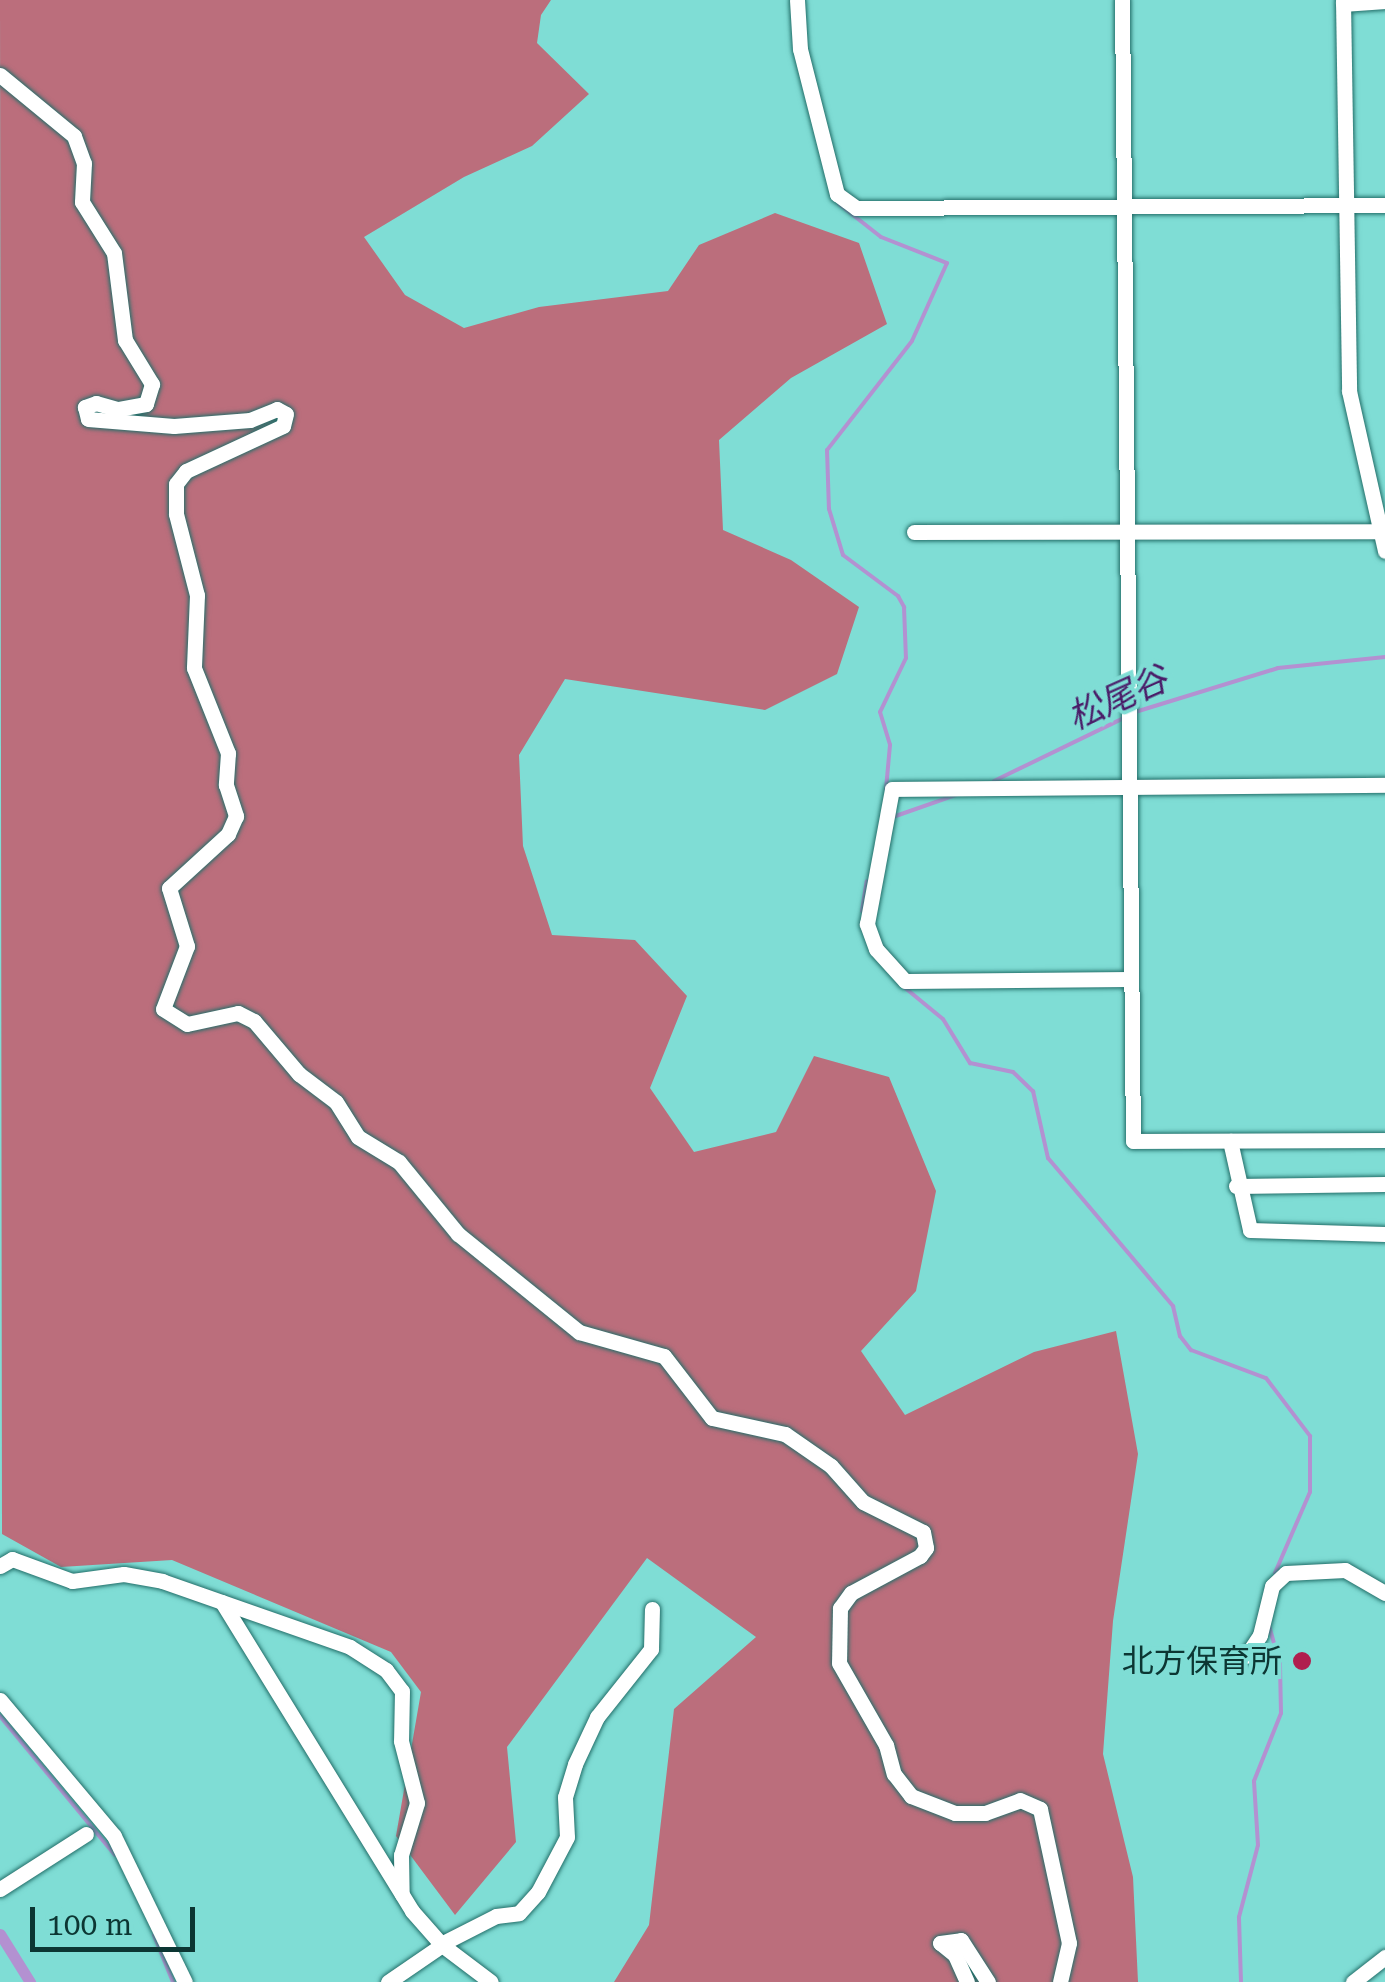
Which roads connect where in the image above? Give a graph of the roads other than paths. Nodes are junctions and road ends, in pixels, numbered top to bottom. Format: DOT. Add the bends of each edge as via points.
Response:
graph roads {
  1 [pos="797,0"];
  2 [pos="1122,0"];
  3 [pos="1385,1"];
  4 [pos="1344,2"];
  5 [pos="0,75"];
  6 [pos="1348,204"];
  7 [pos="1385,205"];
  8 [pos="1124,206"];
  9 [pos="1383,531"];
  10 [pos="914,532"];
  11 [pos="1126,532"];
  12 [pos="1385,551"];
  13 [pos="1385,784"];
  14 [pos="1129,786"];
  15 [pos="1130,979"];
  16 [pos="1230,1140"];
  17 [pos="1385,1140"];
  18 [pos="1385,1184"];
  19 [pos="1236,1186"];
  20 [pos="1385,1234"];
  21 [pos="0,1566"];
  22 [pos="1385,1593"];
  23 [pos="222,1602"];
  24 [pos="652,1609"];
  25 [pos="1246,1656"];
  26 [pos="0,1700"];
  27 [pos="86,1834"];
  28 [pos="0,1889"];
  29 [pos="402,1894"];
  30 [pos="443,1943"];
  31 [pos="1385,1957"];
  32 [pos="184,1982"];
  33 [pos="388,1982"];
  34 [pos="492,1982"];
  35 [pos="967,1982"];
  36 [pos="988,1982"];
  37 [pos="1060,1982"];
  38 [pos="1353,1982"];
  1 -- 8 [label="street" via="800,49 837,194 846,204"];
  2 -- 8 [label="street"];
  3 -- 4 [label="street"];
  4 -- 6 [label="street"];
  5 -- 37 [label="street" via="74,136 84,162 82,202 114,252 125,340 152,384 146,404 117,409 96,403 85,407 88,419 156,426 250,420 277,409 286,414 283,426 186,471 176,484 176,514 196,595 194,668 208,717 225,744 236,816 228,834 168,888 187,946 163,1009 186,1024 238,1014 254,1022 299,1074 336,1102 358,1138 399,1162 458,1234 579,1332 664,1356 712,1418 786,1434 831,1466 864,1502 923,1532 920,1556 851,1593 840,1608 839,1663 911,1796 956,1813 985,1813 1020,1800 1040,1809 1069,1944"];
  6 -- 7 [label="street"];
  6 -- 8 [label="street"];
  6 -- 9 [label="street" via="1349,391"];
  8 -- 11 [label="street"];
  9 -- 11 [label="street"];
  9 -- 12 [label="street"];
  10 -- 11 [label="street"];
  11 -- 14 [label="street"];
  13 -- 14 [label="street"];
  14 -- 15 [label="street"];
  14 -- 15 [label="street" via="892,789 867,924 876,949 905,981"];
  15 -- 16 [label="street" via="1133,1141"];
  16 -- 17 [label="street"];
  16 -- 19 [label="street"];
  18 -- 19 [label="street"];
  19 -- 20 [label="street" via="1250,1230"];
  21 -- 23 [label="street" via="18,1560 72,1581 136,1575"];
  22 -- 25 [label="street" via="1345,1570 1286,1573 1272,1586 1260,1634"];
  23 -- 29 [label="street"];
  23 -- 29 [label="street" via="350,1647 396,1680 417,1802 400,1855"];
  24 -- 30 [label="street" via="651,1649 597,1717 575,1764 565,1797 567,1837 538,1892 519,1913 496,1916"];
  26 -- 32 [label="street" via="124,1850"];
  27 -- 28 [label="street"];
  29 -- 30 [label="street"];
  30 -- 33 [label="street"];
  30 -- 34 [label="street"];
  31 -- 38 [label="street"];
  35 -- 36 [label="street" via="940,1943 961,1940"];
}
